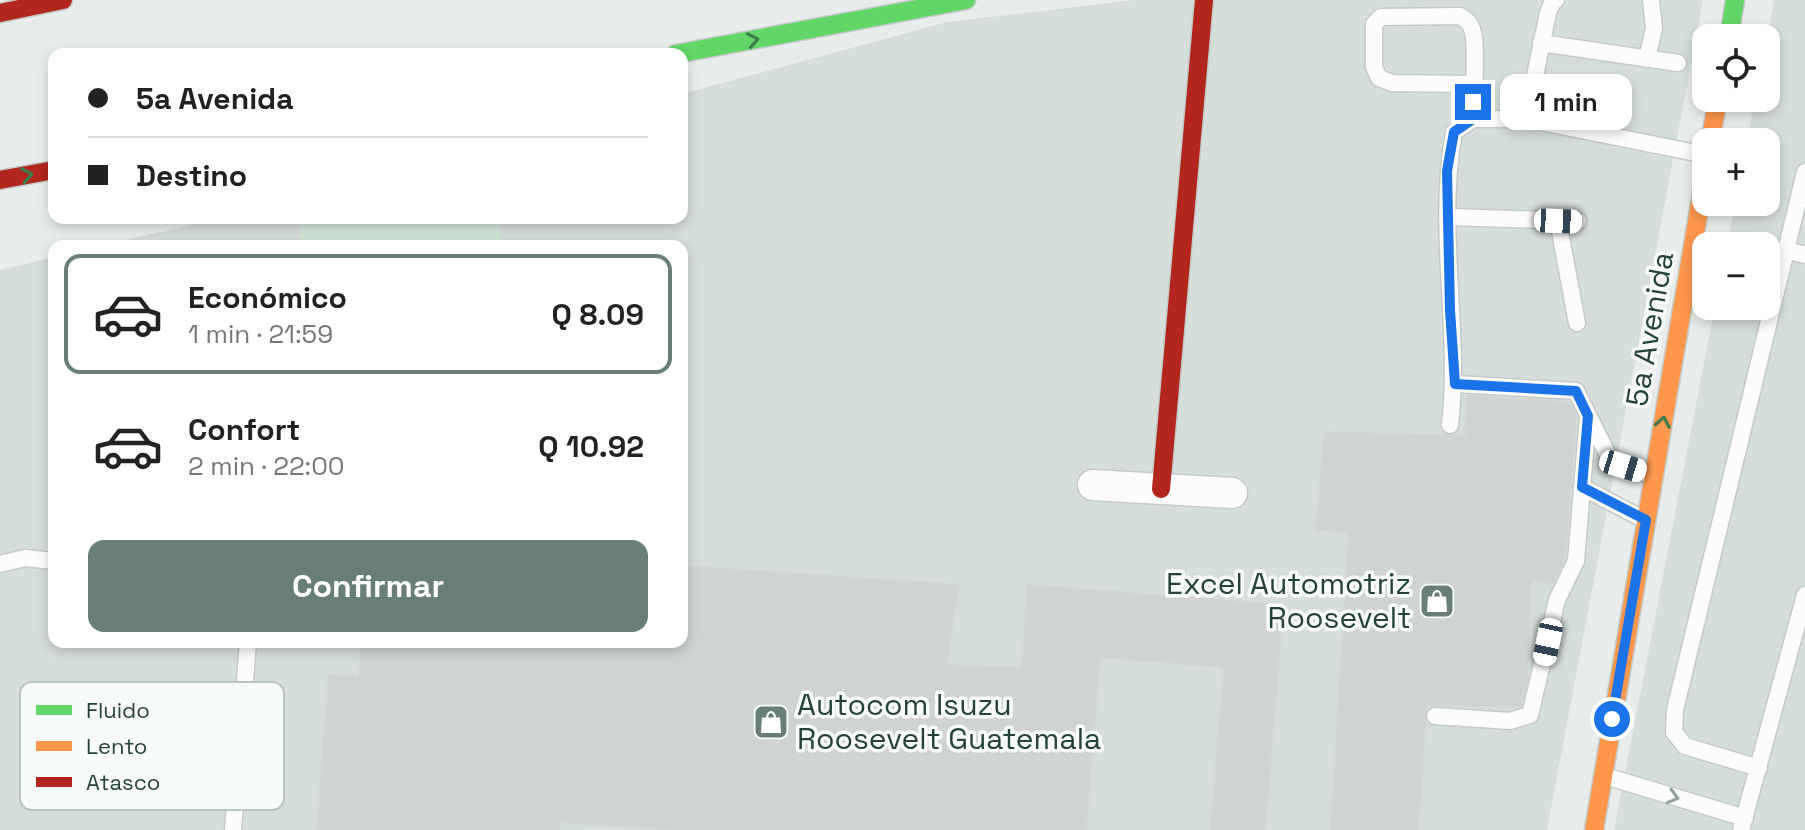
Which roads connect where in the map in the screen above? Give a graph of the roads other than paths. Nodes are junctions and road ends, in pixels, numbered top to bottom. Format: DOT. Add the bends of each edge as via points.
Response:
graph roads {
  1 [pos="63,0"];
  2 [pos="966,0"];
  3 [pos="1204,0"];
  4 [pos="1556,0"];
  5 [pos="1651,0"];
  6 [pos="1735,0"];
  7 [pos="0,13"];
  8 [pos="1731,24"];
  9 [pos="1541,43"];
  10 [pos="688,52"];
  11 [pos="1647,59"];
  12 [pos="1678,63"];
  13 [pos="1473,84"];
  14 [pos="1473,119"];
  15 [pos="1526,119"];
  16 [pos="1692,152"];
  17 [pos="48,171"];
  18 [pos="1804,179"];
  19 [pos="0,180"];
  20 [pos="1698,216"];
  21 [pos="1449,217"];
  22 [pos="1558,221"];
  23 [pos="1578,221"];
  24 [pos="1786,250"];
  25 [pos="1805,255"];
  26 [pos="1577,323"];
  27 [pos="1455,384"];
  28 [pos="1588,416"];
  29 [pos="1450,425"];
  30 [pos="1654,475"];
  31 [pos="1093,485"];
  32 [pos="1582,487"];
  33 [pos="1161,489"];
  34 [pos="1232,493"];
  35 [pos="1646,520"];
  36 [pos="48,560"];
  37 [pos="0,564"];
  38 [pos="1805,595"];
  39 [pos="248,648"];
  40 [pos="245,682"];
  41 [pos="1435,716"];
  42 [pos="1759,768"];
  43 [pos="1603,775"];
  44 [pos="235,810"];
  45 [pos="1743,824"];
  46 [pos="1594,828"];
  47 [pos="233,830"];
  48 [pos="1614,830"];
  1 -- 7 [label="street"];
  10 -- 2 [label="street, one-way"];
  3 -- 33 [label="street"];
  4 -- 9 [label="lane"];
  5 -- 11 [label="lane" via="1654,28"];
  6 -- 8 [label="street"];
  9 -- 11 [label="lane"];
  9 -- 15 [label="lane"];
  11 -- 12 [label="lane"];
  13 -- 13 [label="lane" via="1392,83 1379,78 1374,24 1381,17 1400,16 1468,20 1473,31"];
  13 -- 14 [label="lane"];
  14 -- 15 [label="lane"];
  14 -- 21 [label="lane" via="1454,132 1447,171"];
  15 -- 16 [label="lane"];
  19 -- 17 [label="street, one-way"];
  18 -- 24 [label="lane"];
  30 -- 20 [label="street, 5a Avenida, one-way"];
  21 -- 22 [label="lane"];
  21 -- 27 [label="lane"];
  22 -- 23 [label="lane"];
  22 -- 26 [label="lane"];
  24 -- 25 [label="lane"];
  24 -- 42 [label="lane" via="1675,710 1674,732 1685,746"];
  27 -- 28 [label="lane" via="1576,391"];
  27 -- 29 [label="lane"];
  28 -- 30 [label="lane" via="1609,457"];
  28 -- 32 [label="lane"];
  30 -- 35 [label="street, 5a Avenida"];
  31 -- 33 [label="street"];
  32 -- 35 [label="lane"];
  32 -- 41 [label="lane" via="1576,561 1557,600 1530,715 1510,721"];
  33 -- 34 [label="street"];
  35 -- 43 [label="street, 5a Avenida"];
  36 -- 37 [label="lane" via="25,558"];
  38 -- 42 [label="lane"];
  39 -- 40 [label="lane"];
  42 -- 45 [label="lane"];
  43 -- 45 [label="lane, one-way"];
  43 -- 46 [label="street, 5a Avenida"];
  44 -- 47 [label="lane"];
  46 -- 48 [label="lane"];
}
